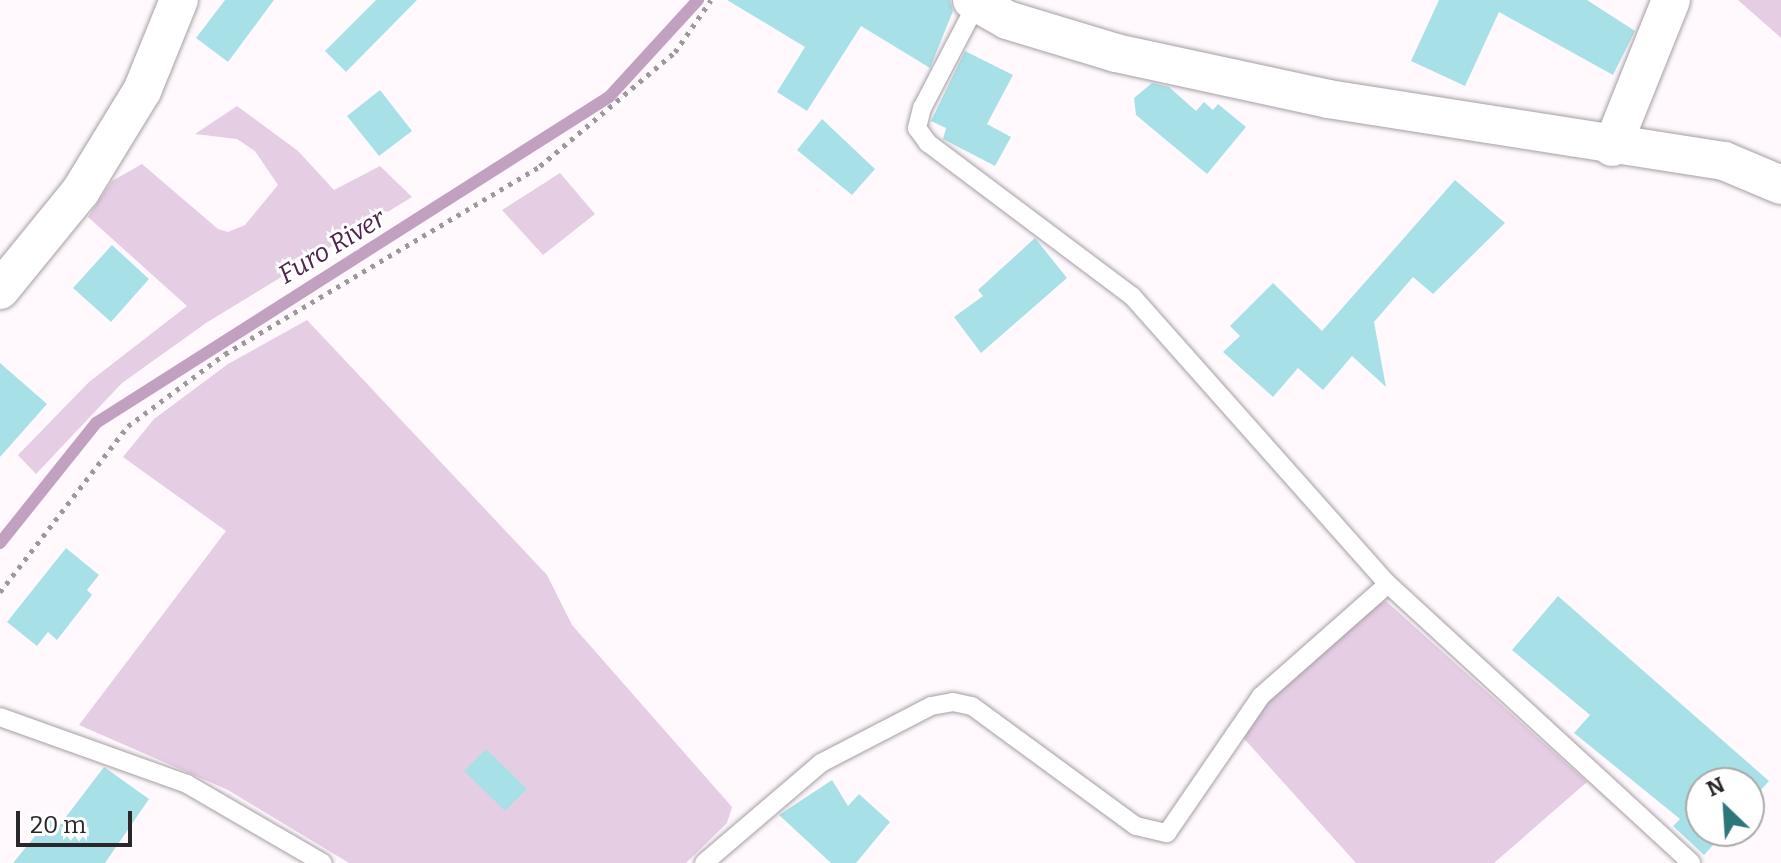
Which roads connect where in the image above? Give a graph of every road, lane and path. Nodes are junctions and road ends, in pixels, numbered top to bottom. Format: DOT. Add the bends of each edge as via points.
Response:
graph roads {
  1 [pos="179,0"];
  2 [pos="711,0"];
  3 [pos="1671,0"];
  4 [pos="974,2"];
  5 [pos="1612,147"];
  6 [pos="1781,185"];
  7 [pos="4,279"];
  8 [pos="1388,584"];
  9 [pos="0,592"];
  10 [pos="0,717"];
  11 [pos="323,863"];
  12 [pos="704,863"];
  13 [pos="1691,863"];
  1 -- 7 [label="street" via="135,104 80,192"];
  2 -- 9 [label="path" via="675,52 540,166 225,354 128,426"];
  3 -- 5 [label="street"];
  4 -- 5 [label="street" via="1007,20 1116,53 1328,99"];
  4 -- 8 [label="lane" via="917,128 1132,296"];
  5 -- 6 [label="street" via="1724,161"];
  8 -- 12 [label="lane" via="1261,696 1167,833 1136,826 972,706 953,702 931,706 821,763"];
  8 -- 13 [label="lane"];
  10 -- 11 [label="lane" via="187,784"];
}
